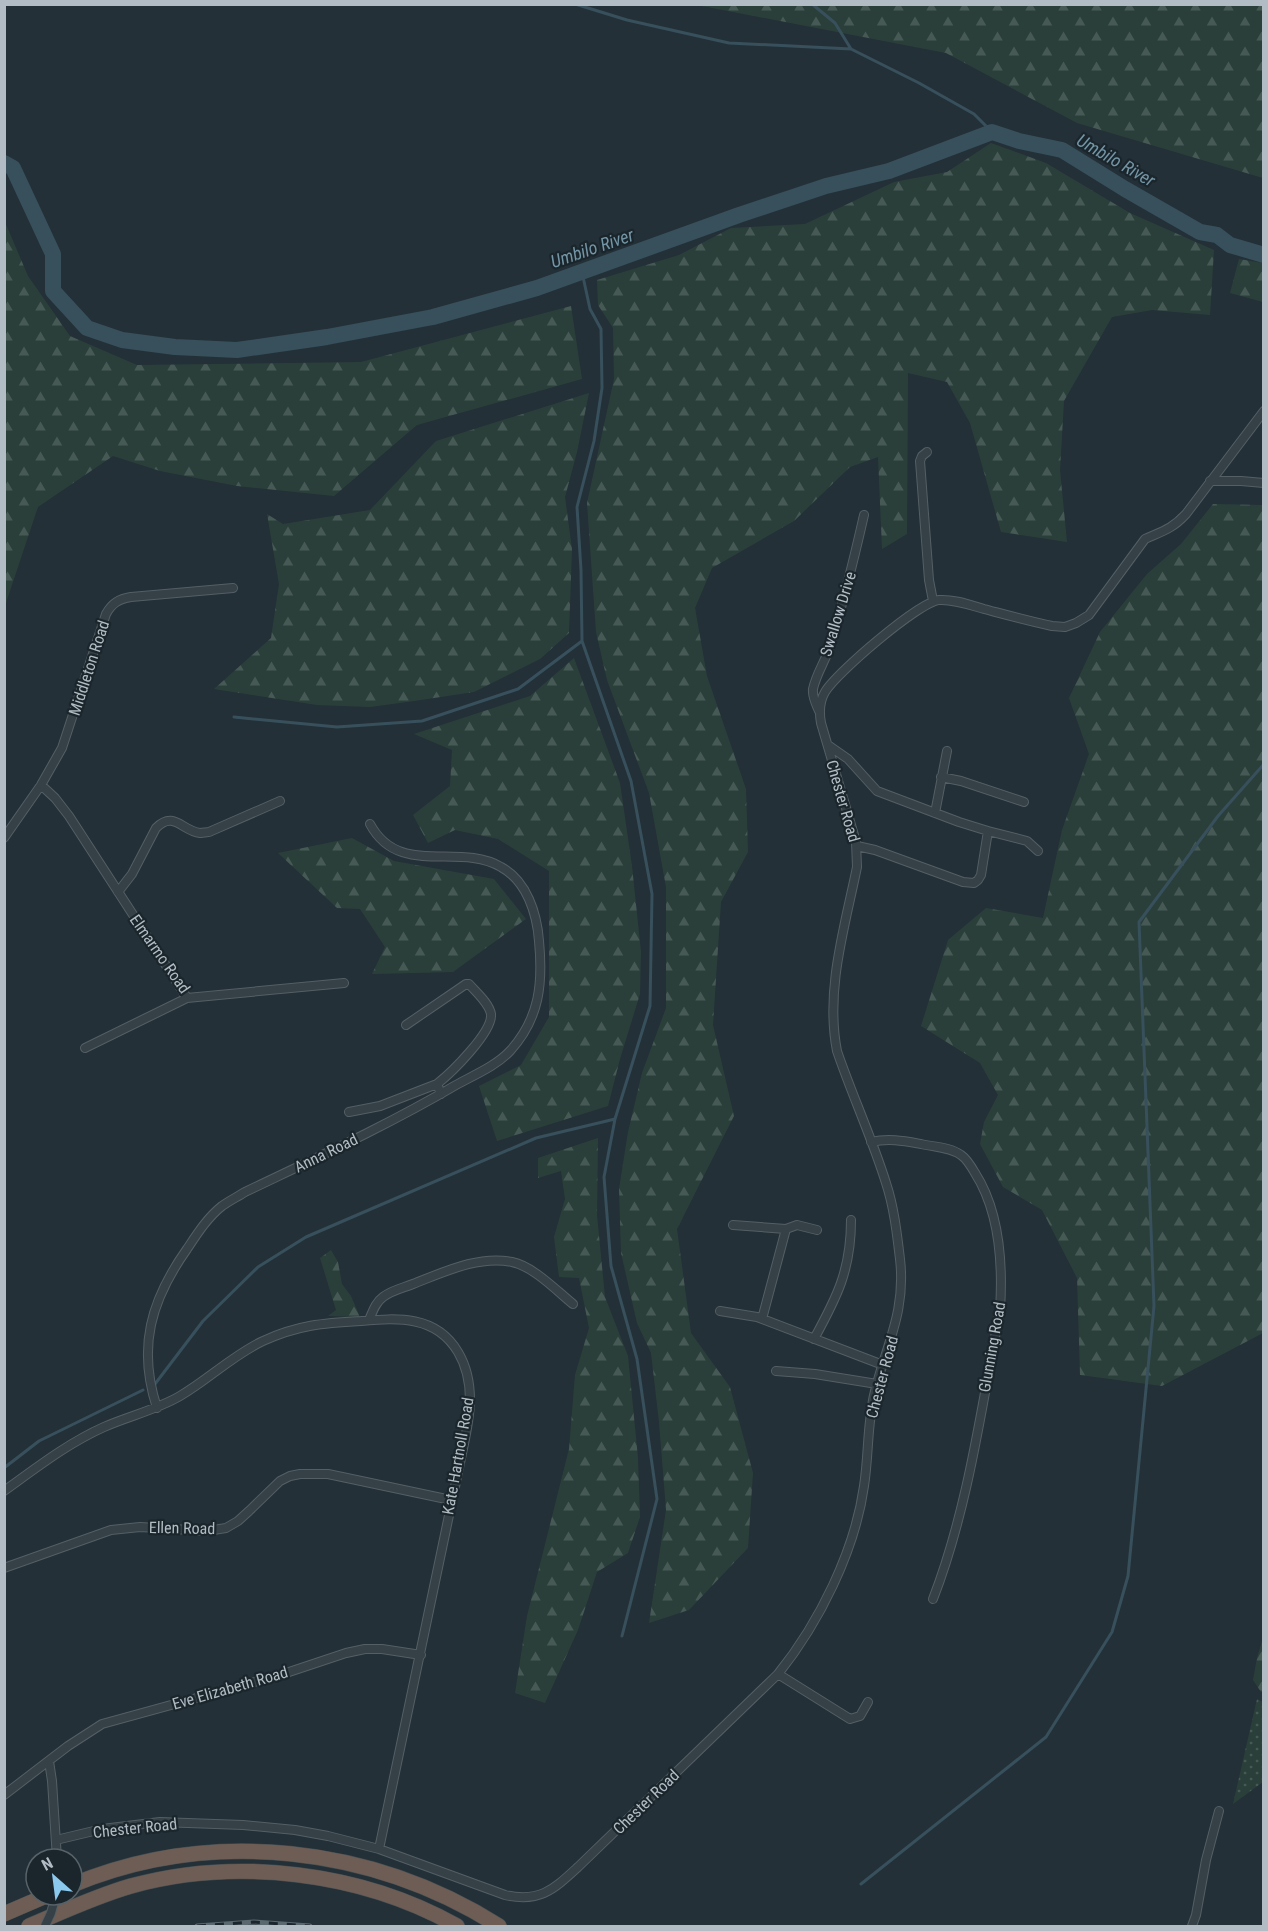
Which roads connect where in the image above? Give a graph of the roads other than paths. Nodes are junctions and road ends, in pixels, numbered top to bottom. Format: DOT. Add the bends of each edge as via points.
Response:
graph roads {
  1 [pos="1263,411"];
  2 [pos="927,452"];
  3 [pos="1210,482"];
  4 [pos="1263,483"];
  5 [pos="864,515"];
  6 [pos="233,588"];
  7 [pos="933,601"];
  8 [pos="819,711"];
  9 [pos="828,745"];
  10 [pos="947,751"];
  11 [pos="941,777"];
  12 [pos="41,785"];
  13 [pos="280,801"];
  14 [pos="1023,802"];
  15 [pos="935,813"];
  16 [pos="370,824"];
  17 [pos="988,831"];
  18 [pos="4,838"];
  19 [pos="857,846"];
  20 [pos="1038,850"];
  21 [pos="118,892"];
  22 [pos="344,983"];
  23 [pos="187,998"];
  24 [pos="406,1025"];
  25 [pos="85,1048"];
  26 [pos="437,1084"];
  27 [pos="441,1094"];
  28 [pos="349,1112"];
  29 [pos="871,1142"];
  30 [pos="851,1220"];
  31 [pos="733,1225"];
  32 [pos="786,1229"];
  33 [pos="817,1230"];
  34 [pos="573,1304"];
  35 [pos="720,1311"];
  36 [pos="762,1319"];
  37 [pos="369,1320"];
  38 [pos="814,1340"];
  39 [pos="883,1365"];
  40 [pos="776,1371"];
  41 [pos="877,1384"];
  42 [pos="156,1408"];
  43 [pos="4,1491"];
  44 [pos="451,1500"];
  45 [pos="4,1568"];
  46 [pos="933,1599"];
  47 [pos="421,1656"];
  48 [pos="778,1674"];
  49 [pos="868,1702"];
  50 [pos="49,1761"];
  51 [pos="4,1796"];
  52 [pos="1219,1811"];
  53 [pos="56,1840"];
  54 [pos="56,1847"];
  55 [pos="379,1849"];
  56 [pos="84,1881"];
  57 [pos="24,1905"];
  58 [pos="53,1907"];
  59 [pos="4,1914"];
  60 [pos="29,1926"];
  61 [pos="45,1926"];
  62 [pos="457,1926"];
  63 [pos="499,1926"];
  64 [pos="1192,1926"];
  1 -- 3 [label="street"];
  2 -- 7 [label="street" via="920,461"];
  3 -- 4 [label="street"];
  3 -- 7 [label="street" via="1173,527 1145,539 1089,615 1076,623 1057,627 955,601"];
  5 -- 8 [label="street, Swallow Drive" via="851,575 813,691"];
  6 -- 12 [label="street, Middleton Road" via="131,597 112,605 62,748"];
  7 -- 8 [label="street" via="839,675 824,695"];
  8 -- 9 [label="street, Chester Road"];
  9 -- 15 [label="street" via="848,759 877,791"];
  9 -- 19 [label="street, Chester Road"];
  10 -- 11 [label="street"];
  11 -- 14 [label="street"];
  11 -- 15 [label="street"];
  12 -- 18 [label="street, Middleton Road"];
  12 -- 21 [label="street, Elmarmo Road" via="69,816"];
  13 -- 21 [label="street" via="209,832 197,832 174,821 160,824"];
  15 -- 17 [label="street"];
  16 -- 27 [label="street, Anna Road" via="381,840 409,854 476,858 500,866 514,876 526,893 538,928 541,980 529,1022 504,1058"];
  17 -- 19 [label="street" via="981,875 974,884"];
  17 -- 20 [label="street" via="1027,841"];
  19 -- 29 [label="street, Chester Road" via="857,867 835,982 833,1029 837,1051"];
  21 -- 23 [label="street, Elmarmo Road"];
  22 -- 23 [label="street, Elmarmo Road"];
  23 -- 25 [label="street"];
  24 -- 26 [label="street" via="466,984 489,1009 491,1019 486,1031"];
  26 -- 27 [label="street"];
  26 -- 28 [label="street" via="398,1100"];
  27 -- 42 [label="street, Anna Road" via="245,1192 222,1206 202,1227 174,1266 154,1308 147,1359"];
  29 -- 39 [label="street, Chester Road" via="894,1214 902,1278 901,1303"];
  29 -- 46 [label="street, Glunning Road" via="892,1139 960,1154 977,1177 995,1222 1002,1287 1000,1310 962,1507"];
  30 -- 38 [label="street" via="848,1266"];
  31 -- 32 [label="street"];
  32 -- 33 [label="street" via="797,1225"];
  32 -- 36 [label="street"];
  34 -- 37 [label="street" via="517,1263 488,1261 451,1269 393,1291 377,1303"];
  35 -- 36 [label="street"];
  36 -- 38 [label="street"];
  37 -- 42 [label="street, Kate Hartnoll Road" via="311,1325 279,1334"];
  37 -- 44 [label="street, Kate Hartnoll Road" via="409,1320 432,1326 457,1350 465,1366 470,1402"];
  38 -- 39 [label="street"];
  39 -- 41 [label="street, Chester Road"];
  40 -- 41 [label="street"];
  41 -- 48 [label="street, Chester Road" via="861,1504 849,1543 819,1614"];
  42 -- 43 [label="street, Kate Hartnoll Road" via="83,1438"];
  44 -- 45 [label="street, Ellen Road" via="328,1474 300,1474 279,1481 226,1528 111,1530"];
  44 -- 47 [label="street, Kate Hartnoll Road"];
  47 -- 50 [label="street, Eve Elizabeth Road" via="382,1649 346,1653 102,1724"];
  47 -- 55 [label="street, Kate Hartnoll Road"];
  48 -- 49 [label="street" via="850,1719 860,1716"];
  48 -- 55 [label="street, Chester Road" via="578,1867 545,1894 527,1898 505,1894"];
  50 -- 51 [label="street"];
  50 -- 53 [label="street"];
  52 -- 64 [label="street"];
  53 -- 54 [label="street"];
  53 -- 55 [label="street, Chester Road" via="102,1829 189,1822 295,1830"];
  56 -- 63 [label="highway" via="120,1869 204,1852 287,1853 330,1858 410,1882"];
  57 -- 59 [label="highway"];
  58 -- 61 [label="street, bridge"];
  60 -- 62 [label="highway" via="131,1886 248,1871 299,1875 372,1890"];
}
